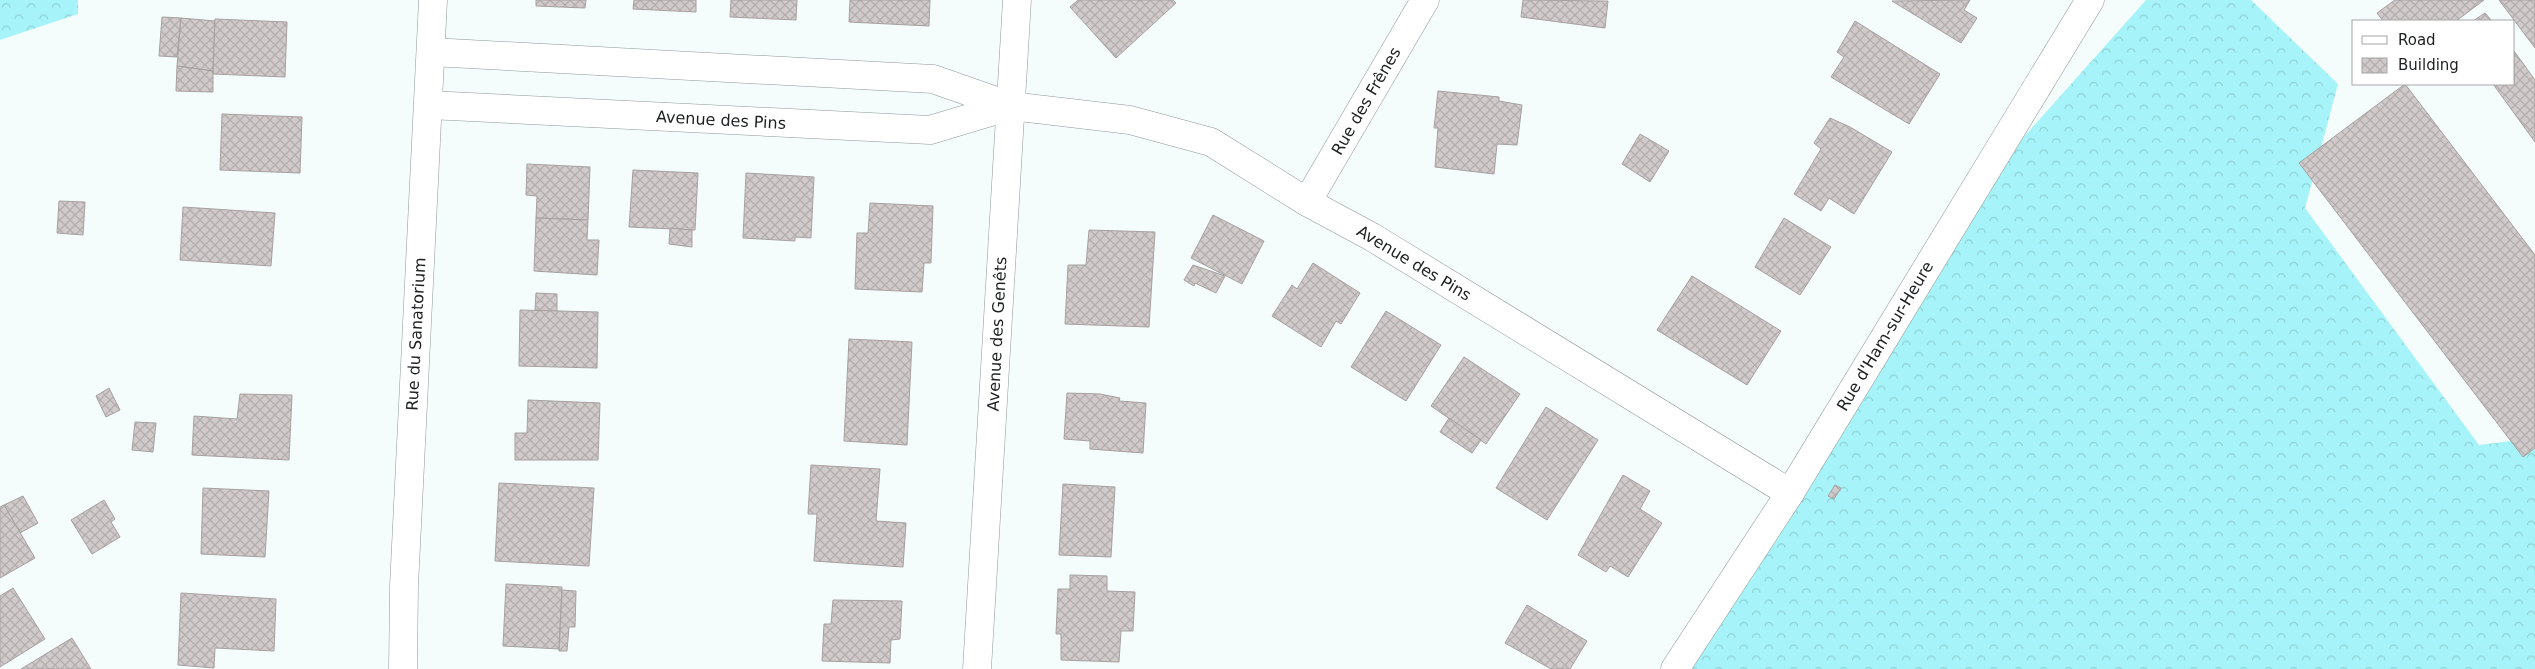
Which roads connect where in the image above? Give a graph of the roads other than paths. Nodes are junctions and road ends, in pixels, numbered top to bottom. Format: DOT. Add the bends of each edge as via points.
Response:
graph roads {
  1 [pos="433,0"];
  2 [pos="1017,0"];
  3 [pos="1425,0"];
  4 [pos="2090,0"];
  5 [pos="431,52"];
  6 [pos="428,105"];
  7 [pos="1010,106"];
  8 [pos="1307,202"];
  9 [pos="1790,493"];
  10 [pos="403,669"];
  11 [pos="977,669"];
  12 [pos="1675,669"];
  1 -- 5 [label="street, Rue du Sanatorium"];
  2 -- 7 [label="street, Avenue des Genêts"];
  3 -- 8 [label="street, Rue des Frênes"];
  4 -- 9 [label="street, Rue d'Ham-sur-Heure"];
  5 -- 6 [label="street, Rue du Sanatorium"];
  5 -- 7 [label="street, Avenue des Pins" via="934,79"];
  6 -- 7 [label="street, Avenue des Pins" via="930,130"];
  6 -- 10 [label="street, Rue du Sanatorium" via="404,578"];
  7 -- 8 [label="street, Avenue des Pins" via="1130,120 1210,142"];
  7 -- 11 [label="street, Avenue des Genêts"];
  8 -- 9 [label="street, Avenue des Pins" via="1372,237"];
  9 -- 12 [label="street, Rue d'Ham-sur-Heure"];
}
